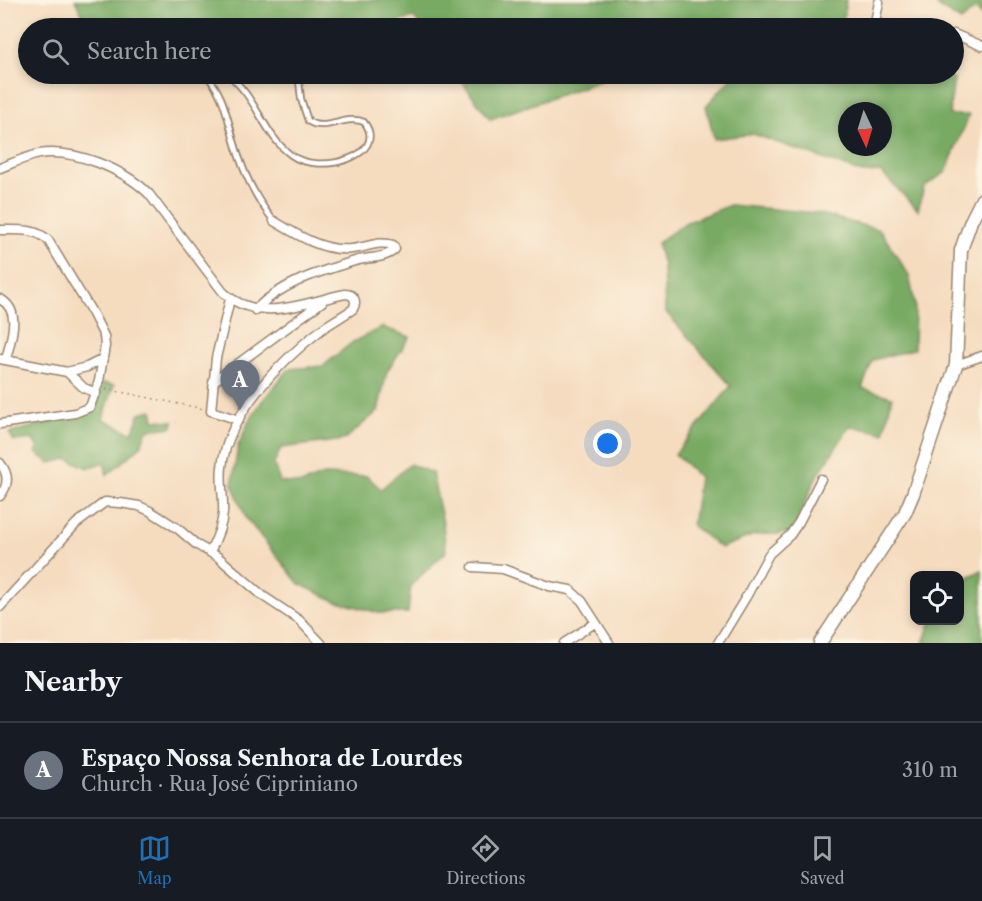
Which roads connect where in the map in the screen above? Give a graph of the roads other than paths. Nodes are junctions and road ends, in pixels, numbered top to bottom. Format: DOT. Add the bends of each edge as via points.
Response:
graph roads {
  1 [pos="879,2"];
  2 [pos="876,18"];
  3 [pos="964,38"];
  4 [pos="982,46"];
  5 [pos="213,84"];
  6 [pos="238,84"];
  7 [pos="299,84"];
  8 [pos="0,168"];
  9 [pos="982,199"];
  10 [pos="274,221"];
  11 [pos="0,230"];
  12 [pos="0,299"];
  13 [pos="230,299"];
  14 [pos="326,299"];
  15 [pos="255,310"];
  16 [pos="982,356"];
  17 [pos="103,358"];
  18 [pos="3,360"];
  19 [pos="956,365"];
  20 [pos="67,372"];
  21 [pos="213,382"];
  22 [pos="96,393"];
  23 [pos="239,420"];
  24 [pos="0,424"];
  25 [pos="0,464"];
  26 [pos="821,479"];
  27 [pos="0,496"];
  28 [pos="210,552"];
  29 [pos="472,567"];
  30 [pos="0,607"];
  31 [pos="595,623"];
  32 [pos="321,643"];
  33 [pos="564,643"];
  34 [pos="609,643"];
  35 [pos="718,643"];
  36 [pos="820,643"];
  1 -- 2 [label="street"];
  3 -- 4 [label="street"];
  5 -- 10 [label="lane" via="219,92 249,182"];
  6 -- 7 [label="lane" via="279,145 292,156 323,165 334,164 364,149 369,131 364,123 353,120 319,125 308,121"];
  8 -- 13 [label="street" via="39,154 61,154 124,173 149,194"];
  9 -- 19 [label="main road" via="962,250"];
  10 -- 15 [label="street" via="329,247 356,249 386,243 394,249 389,254 305,278 265,300"];
  11 -- 17 [label="street" via="35,232 48,240 99,324 105,346"];
  12 -- 18 [label="street" via="8,303 13,317"];
  13 -- 15 [label="street"];
  13 -- 21 [label="street"];
  14 -- 15 [label="street" via="278,310"];
  14 -- 21 [label="street"];
  14 -- 23 [label="street" via="349,294 355,305 292,355 255,394"];
  16 -- 19 [label="street"];
  17 -- 20 [label="street"];
  17 -- 22 [label="street"];
  18 -- 20 [label="street"];
  19 -- 36 [label="main road" via="905,513"];
  20 -- 22 [label="street"];
  21 -- 23 [label="street" via="210,411"];
  22 -- 24 [label="street" via="84,411"];
  23 -- 28 [label="street" via="224,457 223,513"];
  25 -- 27 [label="street" via="7,474"];
  26 -- 35 [label="street" via="799,522 769,554"];
  28 -- 30 [label="street" via="139,506 105,502 76,524"];
  28 -- 32 [label="street" via="299,620"];
  29 -- 31 [label="street" via="503,569 570,590"];
  31 -- 33 [label="street"];
  31 -- 34 [label="street"];
}
